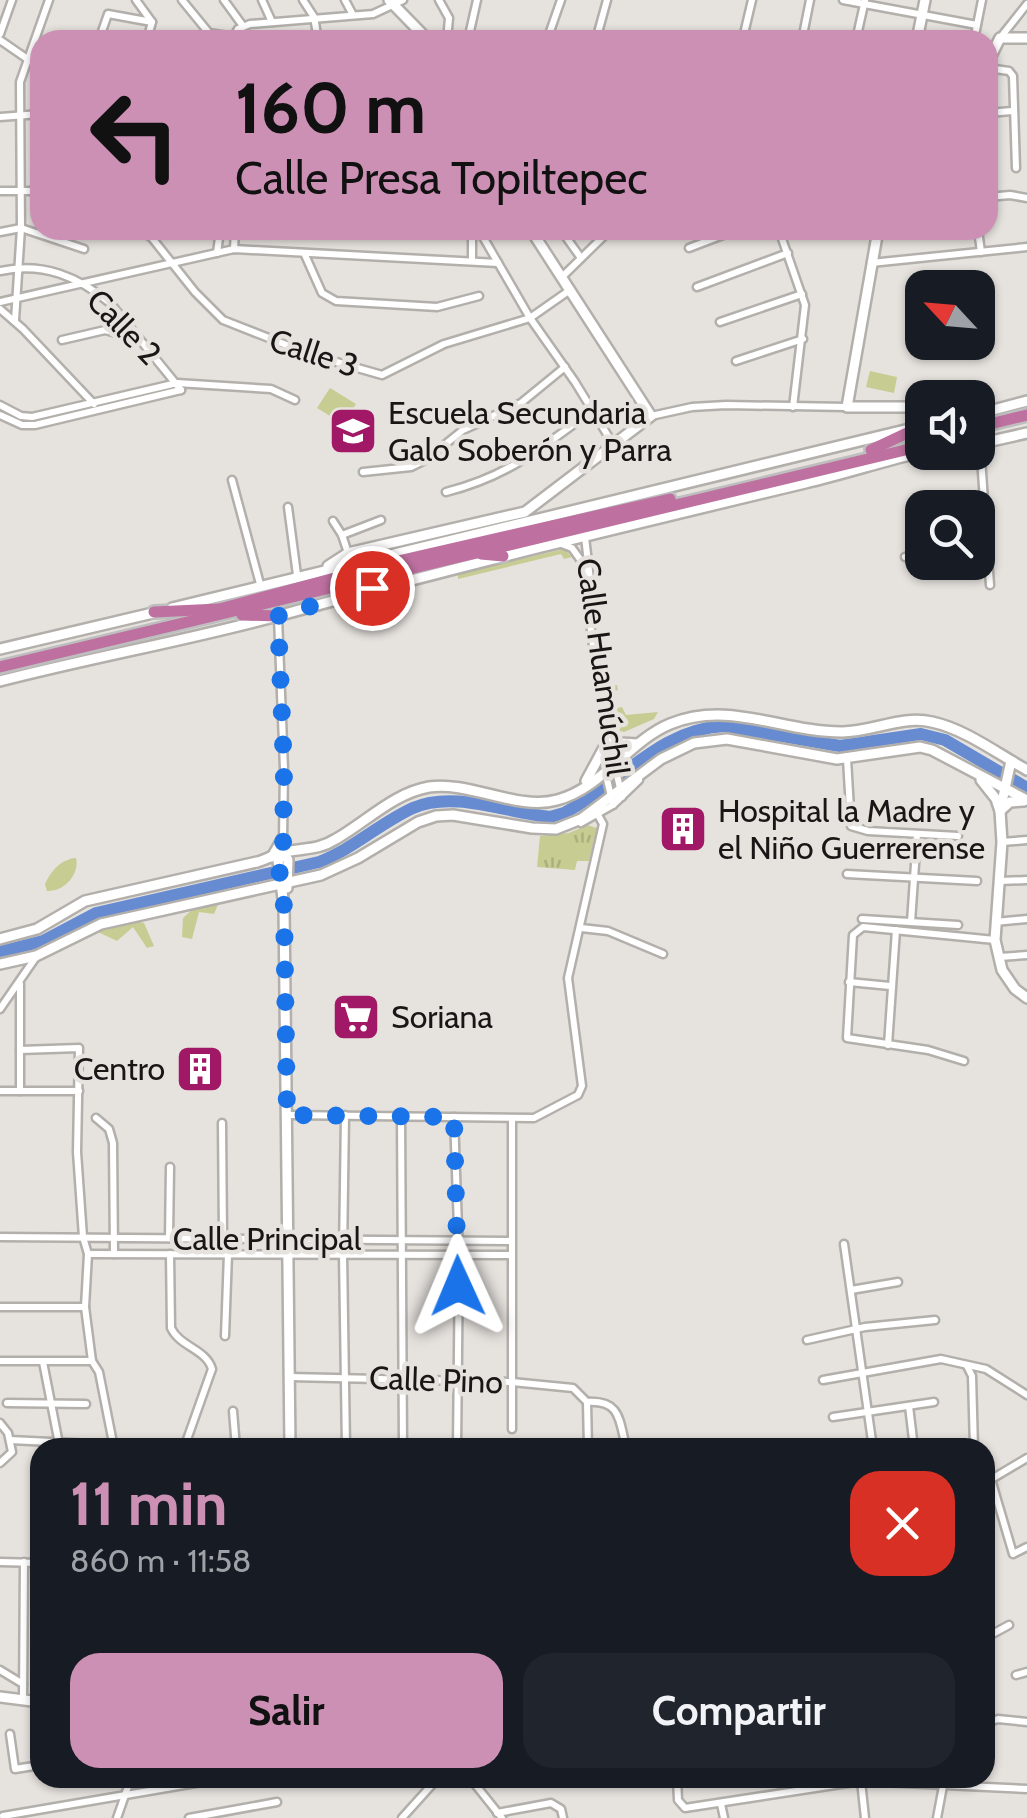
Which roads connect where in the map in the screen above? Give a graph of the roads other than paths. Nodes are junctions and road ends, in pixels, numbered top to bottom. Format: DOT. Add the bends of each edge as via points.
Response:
graph roads {
  1 [pos="12,0"];
  2 [pos="48,0"];
  3 [pos="136,0"];
  4 [pos="182,0"];
  5 [pos="224,0"];
  6 [pos="262,0"];
  7 [pos="303,0"];
  8 [pos="345,0"];
  9 [pos="439,0"];
  10 [pos="477,0"];
  11 [pos="560,0"];
  12 [pos="607,0"];
  13 [pos="752,0"];
  14 [pos="810,0"];
  15 [pos="843,0"];
  16 [pos="925,0"];
  17 [pos="982,0"];
  18 [pos="396,2"];
  19 [pos="864,2"];
  20 [pos="1027,4"];
  21 [pos="354,15"];
  22 [pos="922,15"];
  23 [pos="314,17"];
  24 [pos="152,22"];
  25 [pos="272,22"];
  26 [pos="978,25"];
  27 [pos="244,26"];
  28 [pos="37,30"];
  29 [pos="102,30"];
  30 [pos="150,30"];
  31 [pos="207,30"];
  32 [pos="240,30"];
  33 [pos="316,30"];
  34 [pos="419,30"];
  35 [pos="448,30"];
  36 [pos="470,30"];
  37 [pos="552,30"];
  38 [pos="599,30"];
  39 [pos="745,30"];
  40 [pos="804,30"];
  41 [pos="858,30"];
  42 [pos="919,30"];
  43 [pos="977,30"];
  44 [pos="0,37"];
  45 [pos="1000,38"];
  46 [pos="1027,38"];
  47 [pos="998,42"];
  48 [pos="30,47"];
  49 [pos="26,58"];
  50 [pos="998,68"];
  51 [pos="1012,110"];
  52 [pos="998,111"];
  53 [pos="21,113"];
  54 [pos="30,113"];
  55 [pos="0,117"];
  56 [pos="1016,168"];
  57 [pos="20,190"];
  58 [pos="30,190"];
  59 [pos="0,191"];
  60 [pos="998,197"];
  61 [pos="1027,198"];
  62 [pos="21,228"];
  63 [pos="30,231"];
  64 [pos="0,232"];
  65 [pos="55,240"];
  66 [pos="151,240"];
  67 [pos="219,240"];
  68 [pos="235,240"];
  69 [pos="474,240"];
  70 [pos="482,240"];
  71 [pos="538,240"];
  72 [pos="568,240"];
  73 [pos="600,240"];
  74 [pos="710,240"];
  75 [pos="783,240"];
  76 [pos="876,240"];
  77 [pos="979,240"];
  78 [pos="1027,247"];
  79 [pos="689,248"];
  80 [pos="84,250"];
  81 [pos="234,250"];
  82 [pos="981,252"];
  83 [pos="217,253"];
  84 [pos="788,253"];
  85 [pos="305,255"];
  86 [pos="581,258"];
  87 [pos="472,261"];
  88 [pos="174,263"];
  89 [pos="498,263"];
  90 [pos="871,263"];
  91 [pos="19,267"];
  92 [pos="0,271"];
  93 [pos="562,277"];
  94 [pos="83,284"];
  95 [pos="697,288"];
  96 [pos="570,290"];
  97 [pos="802,294"];
  98 [pos="479,296"];
  99 [pos="16,299"];
  100 [pos="0,306"];
  101 [pos="530,318"];
  102 [pos="15,320"];
  103 [pos="720,322"];
  104 [pos="131,329"];
  105 [pos="62,340"];
  106 [pos="802,340"];
  107 [pos="736,360"];
  108 [pos="565,367"];
  109 [pos="179,386"];
  110 [pos="295,400"];
  111 [pos="1027,402"];
  112 [pos="0,405"];
  113 [pos="793,407"];
  114 [pos="847,407"];
  115 [pos="905,407"];
  116 [pos="96,408"];
  117 [pos="592,410"];
  118 [pos="995,410"];
  119 [pos="0,415"];
  120 [pos="651,416"];
  121 [pos="1027,418"];
  122 [pos="905,430"];
  123 [pos="995,430"];
  124 [pos="1027,433"];
  125 [pos="905,434"];
  126 [pos="995,436"];
  127 [pos="613,444"];
  128 [pos="905,447"];
  129 [pos="871,450"];
  130 [pos="905,450"];
  131 [pos="905,451"];
  132 [pos="362,472"];
  133 [pos="232,480"];
  134 [pos="446,492"];
  135 [pos="288,507"];
  136 [pos="381,520"];
  137 [pos="333,521"];
  138 [pos="342,535"];
  139 [pos="586,536"];
  140 [pos="558,543"];
  141 [pos="348,552"];
  142 [pos="471,554"];
  143 [pos="502,556"];
  144 [pos="326,568"];
  145 [pos="297,575"];
  146 [pos="990,580"];
  147 [pos="260,584"];
  148 [pos="990,585"];
  149 [pos="154,612"];
  150 [pos="223,612"];
  151 [pos="278,616"];
  152 [pos="0,649"];
  153 [pos="0,659"];
  154 [pos="0,667"];
  155 [pos="0,680"];
  156 [pos="607,740"];
  157 [pos="638,744"];
  158 [pos="848,758"];
  159 [pos="1011,763"];
  160 [pos="609,768"];
  161 [pos="1027,770"];
  162 [pos="976,774"];
  163 [pos="583,786"];
  164 [pos="1005,787"];
  165 [pos="617,798"];
  166 [pos="1027,800"];
  167 [pos="1000,812"];
  168 [pos="598,815"];
  169 [pos="556,829"];
  170 [pos="917,835"];
  171 [pos="958,836"];
  172 [pos="283,838"];
  173 [pos="1027,840"];
  174 [pos="1002,842"];
  175 [pos="280,858"];
  176 [pos="848,874"];
  177 [pos="914,879"];
  178 [pos="1027,880"];
  179 [pos="977,881"];
  180 [pos="998,881"];
  181 [pos="287,882"];
  182 [pos="256,890"];
  183 [pos="284,906"];
  184 [pos="862,919"];
  185 [pos="1027,919"];
  186 [pos="911,922"];
  187 [pos="996,922"];
  188 [pos="958,925"];
  189 [pos="581,928"];
  190 [pos="896,930"];
  191 [pos="0,939"];
  192 [pos="995,940"];
  193 [pos="663,954"];
  194 [pos="36,956"];
  195 [pos="1027,956"];
  196 [pos="998,957"];
  197 [pos="0,964"];
  198 [pos="849,982"];
  199 [pos="20,984"];
  200 [pos="890,986"];
  201 [pos="1027,998"];
  202 [pos="0,1009"];
  203 [pos="888,1045"];
  204 [pos="20,1050"];
  205 [pos="964,1061"];
  206 [pos="20,1090"];
  207 [pos="0,1091"];
  208 [pos="80,1091"];
  209 [pos="401,1114"];
  210 [pos="287,1115"];
  211 [pos="346,1115"];
  212 [pos="454,1117"];
  213 [pos="96,1118"];
  214 [pos="512,1119"];
  215 [pos="222,1123"];
  216 [pos="170,1167"];
  217 [pos="0,1236"];
  218 [pos="84,1238"];
  219 [pos="115,1238"];
  220 [pos="169,1238"];
  221 [pos="223,1238"];
  222 [pos="289,1238"];
  223 [pos="344,1239"];
  224 [pos="404,1240"];
  225 [pos="458,1240"];
  226 [pos="511,1241"];
  227 [pos="844,1244"];
  228 [pos="88,1254"];
  229 [pos="114,1254"];
  230 [pos="170,1254"];
  231 [pos="228,1254"];
  232 [pos="289,1254"];
  233 [pos="343,1254"];
  234 [pos="403,1254"];
  235 [pos="458,1255"];
  236 [pos="511,1255"];
  237 [pos="898,1282"];
  238 [pos="851,1290"];
  239 [pos="0,1307"];
  240 [pos="85,1307"];
  241 [pos="935,1320"];
  242 [pos="856,1329"];
  243 [pos="225,1336"];
  244 [pos="806,1340"];
  245 [pos="0,1361"];
  246 [pos="92,1361"];
  247 [pos="43,1362"];
  248 [pos="966,1365"];
  249 [pos="860,1372"];
  250 [pos="288,1376"];
  251 [pos="346,1377"];
  252 [pos="401,1378"];
  253 [pos="458,1380"];
  254 [pos="823,1380"];
  255 [pos="512,1382"];
  256 [pos="1027,1395"];
  257 [pos="587,1402"];
  258 [pos="934,1402"];
  259 [pos="7,1403"];
  260 [pos="52,1403"];
  261 [pos="86,1404"];
  262 [pos="909,1406"];
  263 [pos="234,1412"];
  264 [pos="866,1412"];
  265 [pos="833,1417"];
  266 [pos="0,1423"];
  267 [pos="512,1429"];
  268 [pos="59,1438"];
  269 [pos="112,1438"];
  270 [pos="188,1438"];
  271 [pos="235,1438"];
  272 [pos="290,1438"];
  273 [pos="346,1438"];
  274 [pos="403,1438"];
  275 [pos="457,1438"];
  276 [pos="588,1438"];
  277 [pos="624,1438"];
  278 [pos="870,1438"];
  279 [pos="913,1438"];
  280 [pos="974,1438"];
  281 [pos="10,1440"];
  282 [pos="30,1442"];
  283 [pos="1027,1458"];
  284 [pos="0,1463"];
  285 [pos="995,1477"];
  286 [pos="995,1501"];
  287 [pos="1027,1547"];
  288 [pos="0,1562"];
  289 [pos="24,1562"];
  290 [pos="30,1562"];
  291 [pos="1009,1626"];
  292 [pos="995,1633"];
  293 [pos="0,1670"];
  294 [pos="1027,1672"];
  295 [pos="1016,1675"];
  296 [pos="24,1684"];
  297 [pos="0,1698"];
  298 [pos="23,1700"];
  299 [pos="30,1701"];
  300 [pos="995,1721"];
  301 [pos="1027,1722"];
  302 [pos="10,1734"];
  303 [pos="30,1767"];
  304 [pos="128,1788"];
  305 [pos="163,1788"];
  306 [pos="429,1788"];
  307 [pos="478,1788"];
  308 [pos="677,1788"];
  309 [pos="812,1788"];
  310 [pos="862,1788"];
  311 [pos="943,1788"];
  312 [pos="995,1788"];
  313 [pos="1027,1789"];
  314 [pos="126,1794"];
  315 [pos="277,1802"];
  316 [pos="720,1804"];
  317 [pos="500,1815"];
  318 [pos="4,1816"];
  319 [pos="116,1818"];
  320 [pos="189,1818"];
  321 [pos="402,1818"];
  322 [pos="563,1818"];
  323 [pos="724,1818"];
  324 [pos="865,1818"];
  325 [pos="937,1818"];
  1 -- 44 [label="street"];
  2 -- 28 [label="street"];
  3 -- 24 [label="street"];
  4 -- 31 [label="street"];
  5 -- 27 [label="street"];
  6 -- 25 [label="street"];
  7 -- 23 [label="street"];
  8 -- 21 [label="street"];
  9 -- 35 [label="street"];
  10 -- 36 [label="street"];
  11 -- 37 [label="street"];
  12 -- 38 [label="street"];
  13 -- 39 [label="street"];
  14 -- 40 [label="street"];
  15 -- 19 [label="street"];
  16 -- 22 [label="main road"];
  17 -- 26 [label="street"];
  18 -- 21 [label="street"];
  18 -- 34 [label="main road"];
  19 -- 22 [label="street"];
  19 -- 41 [label="street"];
  20 -- 45 [label="street"];
  21 -- 23 [label="street"];
  22 -- 26 [label="street"];
  22 -- 42 [label="main road"];
  23 -- 25 [label="street"];
  23 -- 33 [label="street"];
  24 -- 29 [label="street" via="108,14"];
  24 -- 30 [label="street"];
  25 -- 27 [label="street"];
  26 -- 43 [label="street"];
  27 -- 32 [label="street"];
  44 -- 49 [label="street"];
  45 -- 46 [label="main road"];
  45 -- 47 [label="main road"];
  48 -- 49 [label="street"];
  49 -- 53 [label="street"];
  50 -- 51 [label="street" via="1012,73"];
  51 -- 52 [label="street"];
  51 -- 56 [label="street"];
  53 -- 54 [label="street"];
  53 -- 55 [label="street"];
  53 -- 57 [label="street"];
  57 -- 58 [label="street"];
  57 -- 59 [label="street"];
  57 -- 62 [label="street"];
  60 -- 61 [label="street"];
  62 -- 63 [label="street"];
  62 -- 64 [label="street"];
  62 -- 91 [label="street"];
  65 -- 80 [label="street"];
  66 -- 88 [label="street, Calle 3"];
  67 -- 83 [label="street"];
  68 -- 81 [label="street"];
  69 -- 87 [label="street"];
  70 -- 89 [label="street"];
  71 -- 93 [label="main road"];
  72 -- 86 [label="street"];
  73 -- 86 [label="street"];
  74 -- 79 [label="street"];
  75 -- 84 [label="street"];
  76 -- 90 [label="main road"];
  77 -- 82 [label="street"];
  78 -- 82 [label="street"];
  81 -- 83 [label="street"];
  81 -- 85 [label="street"];
  82 -- 90 [label="street"];
  83 -- 88 [label="street"];
  84 -- 95 [label="street"];
  84 -- 97 [label="street"];
  85 -- 87 [label="street"];
  85 -- 98 [label="street" via="322,292 336,301 437,307"];
  86 -- 93 [label="street"];
  87 -- 89 [label="street"];
  88 -- 94 [label="street"];
  88 -- 101 [label="street, Calle 3" via="223,320 375,374"];
  89 -- 101 [label="street"];
  90 -- 114 [label="main road"];
  91 -- 92 [label="street, Calle 2"];
  91 -- 94 [label="street, Calle 2"];
  91 -- 99 [label="street"];
  93 -- 96 [label="main road"];
  94 -- 99 [label="street"];
  94 -- 104 [label="street, Calle 2" via="112,304"];
  96 -- 101 [label="street, Calle 3"];
  96 -- 120 [label="main road"];
  97 -- 103 [label="street"];
  97 -- 106 [label="street"];
  99 -- 100 [label="street"];
  99 -- 102 [label="street"];
  100 -- 102 [label="street"];
  101 -- 108 [label="street"];
  102 -- 116 [label="street"];
  104 -- 105 [label="street"];
  104 -- 109 [label="street, Calle 2"];
  106 -- 107 [label="street"];
  106 -- 113 [label="street"];
  108 -- 117 [label="street"];
  108 -- 132 [label="street" via="522,402 463,430 427,459"];
  109 -- 110 [label="street" via="271,389"];
  109 -- 116 [label="street"];
  111 -- 118 [label="main road"];
  112 -- 116 [label="street" via="32,417"];
  113 -- 114 [label="street"];
  113 -- 120 [label="street" via="692,407"];
  114 -- 115 [label="main road"];
  116 -- 119 [label="street" via="35,425"];
  117 -- 127 [label="street"];
  117 -- 134 [label="street" via="508,470"];
  120 -- 127 [label="main road"];
  121 -- 123 [label="highway"];
  122 -- 144 [label="main road"];
  124 -- 126 [label="main road"];
  125 -- 129 [label="highway"];
  127 -- 141 [label="main road" via="526,512"];
  128 -- 129 [label="highway"];
  129 -- 150 [label="highway" via="398,561"];
  130 -- 142 [label="highway"];
  131 -- 139 [label="main road"];
  133 -- 147 [label="street"];
  135 -- 145 [label="street"];
  136 -- 138 [label="street"];
  137 -- 138 [label="street"];
  138 -- 141 [label="street"];
  139 -- 140 [label="main road"];
  139 -- 156 [label="street, Calle Huamúchil"];
  140 -- 143 [label="main road"];
  140 -- 156 [label="street, Calle Huamúchil" via="582,562"];
  141 -- 144 [label="main road"];
  142 -- 143 [label="highway"];
  142 -- 150 [label="highway"];
  143 -- 151 [label="main road"];
  144 -- 145 [label="main road"];
  145 -- 147 [label="main road"];
  146 -- 148 [label="street"];
  147 -- 149 [label="main road"];
  149 -- 150 [label="highway"];
  149 -- 152 [label="main road"];
  150 -- 151 [label="highway"];
  150 -- 153 [label="highway"];
  150 -- 154 [label="highway"];
  151 -- 155 [label="main road"];
  151 -- 172 [label="street"];
  156 -- 157 [label="main road"];
  156 -- 160 [label="street, Calle Huamúchil"];
  156 -- 163 [label="main road"];
  157 -- 159 [label="main road" via="704,714 840,732 926,720"];
  157 -- 160 [label="main road"];
  158 -- 162 [label="main road" via="920,747"];
  158 -- 165 [label="main road" via="708,740 654,764"];
  158 -- 170 [label="street" via="852,826"];
  159 -- 161 [label="main road"];
  159 -- 164 [label="main road"];
  160 -- 163 [label="main road"];
  160 -- 165 [label="street, Calle Huamúchil"];
  160 -- 165 [label="street, Calle Huamúchil"];
  162 -- 164 [label="main road"];
  162 -- 167 [label="main road"];
  163 -- 175 [label="main road" via="554,802 444,786 419,789 335,840"];
  164 -- 166 [label="main road"];
  164 -- 167 [label="main road"];
  165 -- 168 [label="street"];
  165 -- 169 [label="main road"];
  166 -- 167 [label="main road" via="1010,802"];
  167 -- 174 [label="main road"];
  168 -- 169 [label="street"];
  168 -- 189 [label="street, Calle Huamúchil" via="603,824"];
  169 -- 181 [label="main road" via="436,816 340,868"];
  170 -- 171 [label="street"];
  170 -- 177 [label="street"];
  172 -- 175 [label="main road"];
  173 -- 174 [label="street"];
  174 -- 180 [label="main road"];
  175 -- 181 [label="main road"];
  175 -- 191 [label="main road" via="85,901 37,929"];
  176 -- 177 [label="street"];
  177 -- 179 [label="street"];
  177 -- 186 [label="street"];
  178 -- 180 [label="street"];
  180 -- 187 [label="main road"];
  181 -- 182 [label="main road"];
  181 -- 183 [label="main road"];
  181 -- 183 [label="main road"];
  182 -- 183 [label="main road"];
  182 -- 194 [label="main road" via="101,924"];
  183 -- 210 [label="main road"];
  184 -- 186 [label="street"];
  185 -- 187 [label="street"];
  186 -- 188 [label="street"];
  187 -- 192 [label="main road"];
  189 -- 193 [label="street" via="608,931"];
  189 -- 214 [label="street, Calle Huamúchil" via="568,994 582,1086 578,1095 534,1118"];
  190 -- 192 [label="street"];
  190 -- 198 [label="street" via="856,930"];
  190 -- 200 [label="street"];
  192 -- 196 [label="main road"];
  194 -- 197 [label="main road"];
  194 -- 199 [label="street"];
  195 -- 196 [label="street"];
  196 -- 201 [label="main road" via="1008,981"];
  198 -- 200 [label="street"];
  198 -- 203 [label="street" via="847,1038"];
  199 -- 202 [label="street"];
  199 -- 204 [label="street"];
  200 -- 203 [label="street"];
  203 -- 205 [label="street"];
  204 -- 206 [label="street"];
  204 -- 208 [label="street" via="79,1048"];
  206 -- 207 [label="street"];
  206 -- 208 [label="street"];
  208 -- 218 [label="street"];
  209 -- 211 [label="street"];
  209 -- 212 [label="street"];
  209 -- 224 [label="street"];
  210 -- 211 [label="street"];
  210 -- 222 [label="main road"];
  211 -- 223 [label="street"];
  212 -- 214 [label="street"];
  212 -- 225 [label="street"];
  213 -- 219 [label="street" via="113,1143"];
  214 -- 226 [label="street"];
  215 -- 221 [label="street"];
  216 -- 220 [label="street"];
  217 -- 218 [label="street, Calle Principal"];
  218 -- 219 [label="street, Calle Principal"];
  218 -- 228 [label="street"];
  219 -- 220 [label="street, Calle Principal"];
  219 -- 229 [label="street"];
  220 -- 221 [label="street, Calle Principal"];
  221 -- 222 [label="street, Calle Principal"];
  222 -- 223 [label="street, Calle Principal"];
  222 -- 232 [label="main road"];
  223 -- 224 [label="street, Calle Principal"];
  223 -- 233 [label="street"];
  224 -- 225 [label="street, Calle Principal"];
  224 -- 234 [label="street"];
  225 -- 226 [label="street, Calle Principal"];
  225 -- 235 [label="street"];
  226 -- 236 [label="street"];
  227 -- 238 [label="street"];
  228 -- 229 [label="street, Calle Principal"];
  228 -- 240 [label="street"];
  229 -- 230 [label="street, Calle Principal"];
  230 -- 231 [label="street, Calle Principal"];
  230 -- 270 [label="street" via="171,1328 212,1369"];
  231 -- 232 [label="street, Calle Principal"];
  231 -- 243 [label="street"];
  232 -- 233 [label="street, Calle Principal"];
  232 -- 250 [label="main road"];
  233 -- 234 [label="street, Calle Principal"];
  233 -- 251 [label="street"];
  234 -- 235 [label="street, Calle Principal"];
  234 -- 252 [label="street"];
  235 -- 236 [label="street, Calle Principal"];
  235 -- 253 [label="street"];
  236 -- 255 [label="street"];
  237 -- 238 [label="street"];
  238 -- 242 [label="street"];
  239 -- 240 [label="street"];
  240 -- 246 [label="street"];
  241 -- 242 [label="street"];
  242 -- 244 [label="street"];
  242 -- 249 [label="street"];
  245 -- 247 [label="street"];
  246 -- 247 [label="street"];
  246 -- 269 [label="street"];
  247 -- 260 [label="street"];
  248 -- 249 [label="street" via="941,1359"];
  248 -- 256 [label="street" via="986,1369"];
  248 -- 280 [label="street"];
  249 -- 254 [label="street"];
  249 -- 264 [label="street"];
  250 -- 251 [label="street, Calle Pino"];
  250 -- 272 [label="main road"];
  251 -- 252 [label="street, Calle Pino"];
  251 -- 273 [label="street"];
  252 -- 253 [label="street, Calle Pino"];
  252 -- 274 [label="street"];
  253 -- 255 [label="street, Calle Pino"];
  253 -- 275 [label="street"];
  255 -- 257 [label="street, Calle Pino" via="573,1388"];
  255 -- 267 [label="street"];
  257 -- 276 [label="street"];
  257 -- 277 [label="street" via="618,1413"];
  258 -- 262 [label="street"];
  259 -- 260 [label="street"];
  260 -- 261 [label="street"];
  260 -- 268 [label="street"];
  262 -- 264 [label="street"];
  262 -- 279 [label="street"];
  263 -- 271 [label="street"];
  264 -- 265 [label="street"];
  264 -- 278 [label="street"];
  266 -- 281 [label="street"];
  281 -- 282 [label="street"];
  281 -- 284 [label="street" via="12,1452"];
  283 -- 285 [label="street"];
  286 -- 287 [label="street" via="1013,1554"];
  288 -- 289 [label="street"];
  289 -- 290 [label="street"];
  289 -- 296 [label="street"];
  291 -- 292 [label="street"];
  293 -- 296 [label="street"];
  294 -- 295 [label="street"];
  296 -- 298 [label="street"];
  297 -- 298 [label="main road"];
  298 -- 299 [label="main road"];
  300 -- 301 [label="street"];
  302 -- 303 [label="street" via="15,1769"];
  304 -- 314 [label="street"];
  305 -- 314 [label="street"];
  306 -- 321 [label="street"];
  307 -- 317 [label="street"];
  308 -- 316 [label="street" via="685,1808"];
  309 -- 316 [label="street"];
  310 -- 324 [label="street"];
  311 -- 325 [label="street"];
  312 -- 313 [label="street"];
  314 -- 318 [label="street"];
  314 -- 319 [label="street"];
  315 -- 320 [label="street"];
  316 -- 323 [label="street"];
  317 -- 322 [label="street" via="551,1803"];
}
